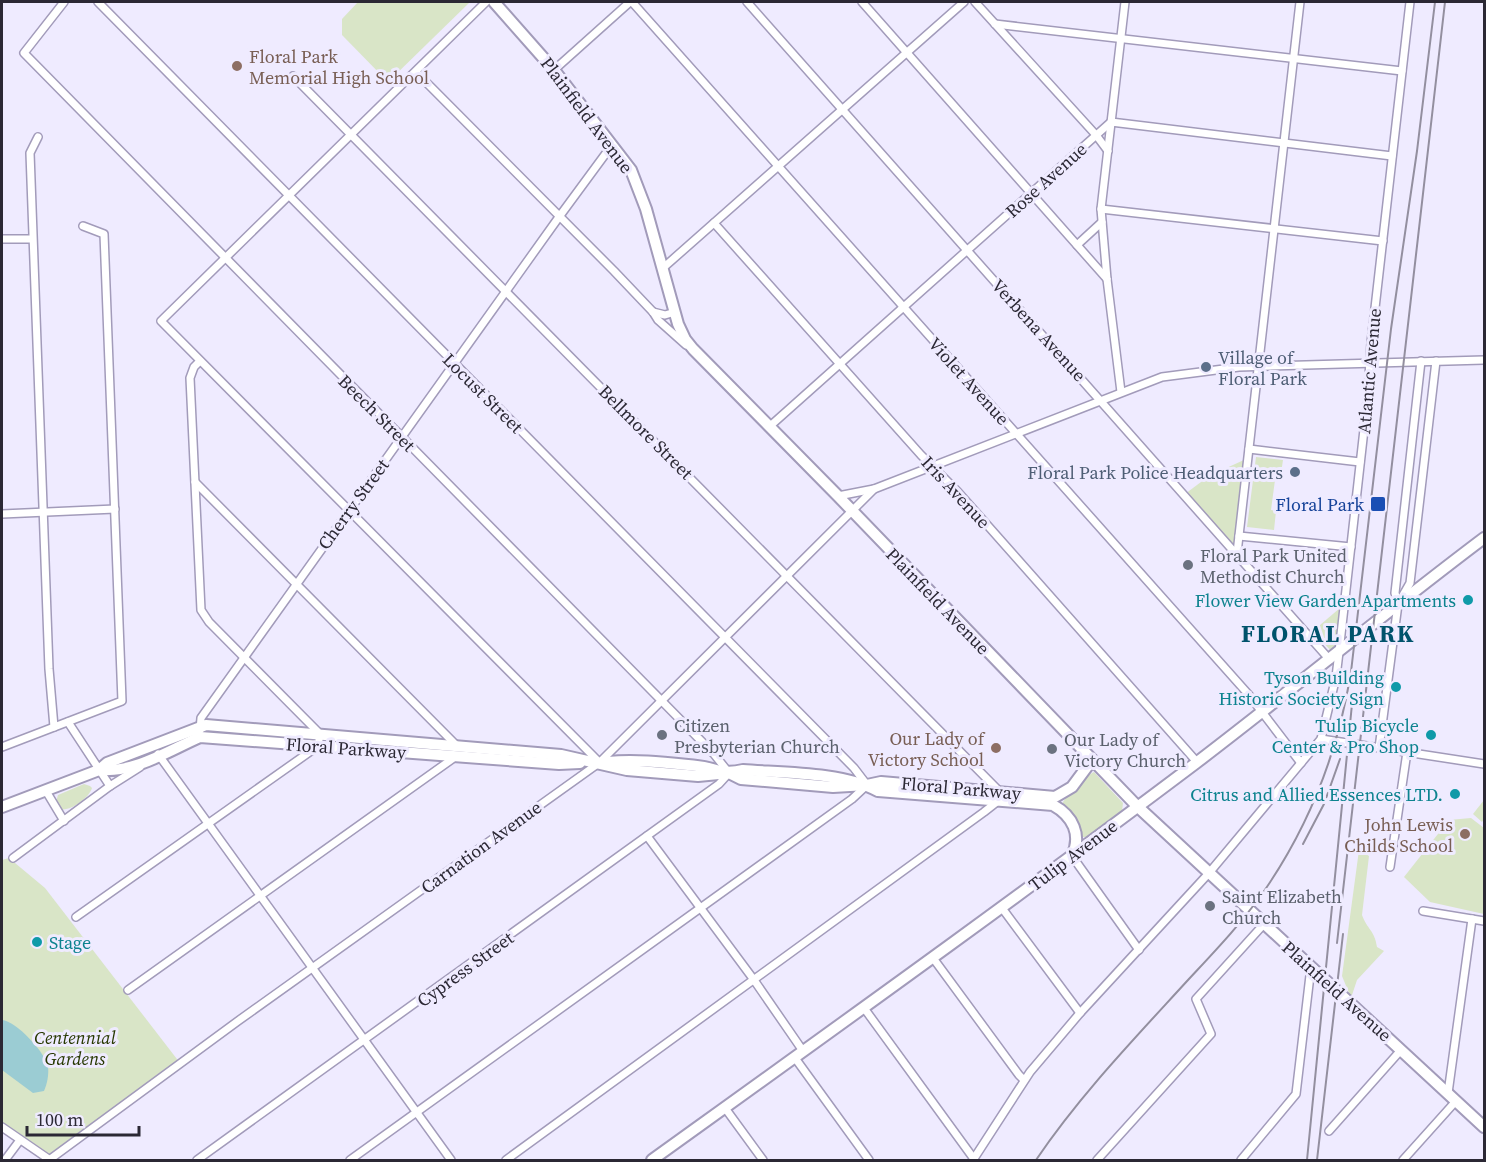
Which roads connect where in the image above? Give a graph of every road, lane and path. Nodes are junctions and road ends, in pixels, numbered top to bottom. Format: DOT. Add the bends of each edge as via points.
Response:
graph roads {
  1 [pos="64,2"];
  2 [pos="98,2"];
  3 [pos="486,2"];
  4 [pos="494,2"];
  5 [pos="631,2"];
  6 [pos="747,2"];
  7 [pos="862,2"];
  8 [pos="964,2"];
  9 [pos="975,2"];
  10 [pos="1125,2"];
  11 [pos="1300,2"];
  12 [pos="1410,2"];
  13 [pos="995,24"];
  14 [pos="1120,39"];
  15 [pos="907,52"];
  16 [pos="1294,59"];
  17 [pos="554,70"];
  18 [pos="1402,71"];
  19 [pos="416,72"];
  20 [pos="293,76"];
  21 [pos="843,109"];
  22 [pos="1111,122"];
  23 [pos="352,134"];
  24 [pos="1096,135"];
  25 [pos="38,137"];
  26 [pos="1284,143"];
  27 [pos="612,145"];
  28 [pos="1108,151"];
  29 [pos="1392,156"];
  30 [pos="779,166"];
  31 [pos="1031,193"];
  32 [pos="289,196"];
  33 [pos="1101,209"];
  34 [pos="559,217"];
  35 [pos="1102,222"];
  36 [pos="714,223"];
  37 [pos="83,226"];
  38 [pos="1274,228"];
  39 [pos="2,239"];
  40 [pos="32,239"];
  41 [pos="1383,241"];
  42 [pos="1077,245"];
  43 [pos="967,250"];
  44 [pos="225,258"];
  45 [pos="663,268"];
  46 [pos="1107,279"];
  47 [pos="506,290"];
  48 [pos="903,307"];
  49 [pos="653,312"];
  50 [pos="675,312"];
  51 [pos="693,349"];
  52 [pos="1485,360"];
  53 [pos="201,361"];
  54 [pos="1422,361"];
  55 [pos="1436,361"];
  56 [pos="1370,362"];
  57 [pos="839,363"];
  58 [pos="454,364"];
  59 [pos="1258,367"];
  60 [pos="1121,392"];
  61 [pos="1101,399"];
  62 [pos="769,427"];
  63 [pos="1016,433"];
  64 [pos="401,437"];
  65 [pos="1249,449"];
  66 [pos="1360,462"];
  67 [pos="933,465"];
  68 [pos="195,482"];
  69 [pos="874,489"];
  70 [pos="838,496"];
  71 [pos="115,509"];
  72 [pos="349,510"];
  73 [pos="43,512"];
  74 [pos="852,512"];
  75 [pos="2,514"];
  76 [pos="1239,536"];
  77 [pos="1485,538"];
  78 [pos="1351,547"];
  79 [pos="1237,554"];
  80 [pos="788,576"];
  81 [pos="296,584"];
  82 [pos="1398,604"];
  83 [pos="726,639"];
  84 [pos="1335,656"];
  85 [pos="244,657"];
  86 [pos="662,701"];
  87 [pos="1261,712"];
  88 [pos="68,722"];
  89 [pos="54,727"];
  90 [pos="200,727"];
  91 [pos="320,734"];
  92 [pos="1321,739"];
  93 [pos="376,745"];
  94 [pos="318,746"];
  95 [pos="2,747"];
  96 [pos="1379,748"];
  97 [pos="457,751"];
  98 [pos="1407,752"];
  99 [pos="154,754"];
  100 [pos="1092,760"];
  101 [pos="1197,762"];
  102 [pos="599,763"];
  103 [pos="1301,764"];
  104 [pos="1485,764"];
  105 [pos="99,770"];
  106 [pos="729,773"];
  107 [pos="867,785"];
  108 [pos="110,786"];
  109 [pos="46,791"];
  110 [pos="998,796"];
  111 [pos="1054,801"];
  112 [pos="1137,806"];
  113 [pos="2,807"];
  114 [pos="64,821"];
  115 [pos="208,823"];
  116 [pos="647,836"];
  117 [pos="1072,856"];
  118 [pos="13,858"];
  119 [pos="1390,867"];
  120 [pos="1209,873"];
  121 [pos="260,895"];
  122 [pos="700,908"];
  123 [pos="1002,908"];
  124 [pos="1423,911"];
  125 [pos="76,917"];
  126 [pos="1472,919"];
  127 [pos="1485,921"];
  128 [pos="1264,924"];
  129 [pos="1139,950"];
  130 [pos="933,958"];
  131 [pos="1311,967"];
  132 [pos="313,968"];
  133 [pos="753,980"];
  134 [pos="128,990"];
  135 [pos="864,1008"];
  136 [pos="1080,1013"];
  137 [pos="365,1041"];
  138 [pos="1401,1050"];
  139 [pos="799,1054"];
  140 [pos="1024,1080"];
  141 [pos="1448,1093"];
  142 [pos="1456,1101"];
  143 [pos="725,1108"];
  144 [pos="417,1112"];
  145 [pos="2,1127"];
  146 [pos="1485,1127"];
  147 [pos="1329,1131"];
  148 [pos="20,1140"];
  149 [pos="49,1160"];
  150 [pos="655,1160"];
  151 [pos="973,1160"];
  152 [pos="5,1161"];
  153 [pos="198,1161"];
  154 [pos="350,1161"];
  155 [pos="451,1161"];
  156 [pos="506,1161"];
  157 [pos="763,1161"];
  158 [pos="869,1161"];
  159 [pos="1097,1161"];
  160 [pos="1241,1161"];
  161 [pos="1403,1161"];
  1 -- 44 [label="street, Beech Street" via="24,54"];
  2 -- 32 [label="street, Locust Street"];
  3 -- 19 [label="street"];
  4 -- 17 [label="main road, Plainfield Avenue"];
  5 -- 17 [label="street"];
  5 -- 30 [label="street, Violet Avenue"];
  6 -- 21 [label="street, Verbena Avenue"];
  7 -- 15 [label="street"];
  8 -- 15 [label="street"];
  9 -- 13 [label="street"];
  10 -- 14 [label="street"];
  11 -- 16 [label="street"];
  12 -- 18 [label="street, Atlantic Avenue"];
  13 -- 14 [label="street"];
  13 -- 24 [label="street"];
  14 -- 16 [label="street"];
  14 -- 22 [label="street"];
  15 -- 21 [label="street"];
  15 -- 31 [label="street"];
  16 -- 18 [label="street"];
  16 -- 26 [label="street"];
  17 -- 27 [label="main road, Plainfield Avenue"];
  18 -- 29 [label="street, Atlantic Avenue"];
  19 -- 23 [label="street"];
  19 -- 34 [label="street"];
  20 -- 23 [label="street, Bellmore Street"];
  21 -- 30 [label="street"];
  21 -- 43 [label="street, Verbena Avenue"];
  22 -- 24 [label="street, Rose Avenue"];
  22 -- 26 [label="street"];
  22 -- 28 [label="street"];
  23 -- 32 [label="street"];
  23 -- 47 [label="street, Bellmore Street"];
  24 -- 28 [label="street"];
  24 -- 31 [label="street, Rose Avenue"];
  25 -- 40 [label="street" via="30,153"];
  26 -- 29 [label="street"];
  26 -- 38 [label="street"];
  27 -- 34 [label="street, Cherry Street"];
  27 -- 45 [label="main road, Plainfield Avenue" via="636,181"];
  28 -- 33 [label="street"];
  29 -- 41 [label="street, Atlantic Avenue"];
  30 -- 36 [label="street"];
  30 -- 48 [label="street, Violet Avenue"];
  31 -- 42 [label="street"];
  31 -- 43 [label="street, Rose Avenue"];
  32 -- 44 [label="street"];
  32 -- 58 [label="street, Locust Street"];
  33 -- 35 [label="street"];
  33 -- 38 [label="street"];
  34 -- 47 [label="street, Cherry Street"];
  34 -- 49 [label="street"];
  35 -- 42 [label="street"];
  35 -- 46 [label="street"];
  36 -- 45 [label="street"];
  36 -- 57 [label="street, Iris Avenue"];
  37 -- 71 [label="street" via="104,234"];
  38 -- 41 [label="street"];
  38 -- 59 [label="street"];
  39 -- 40 [label="street"];
  40 -- 73 [label="street"];
  41 -- 56 [label="street, Atlantic Avenue"];
  42 -- 46 [label="street"];
  43 -- 48 [label="street, Rose Avenue"];
  43 -- 61 [label="street, Verbena Avenue"];
  44 -- 53 [label="street" via="161,321"];
  44 -- 64 [label="street, Beech Street"];
  45 -- 50 [label="main road, Plainfield Avenue"];
  46 -- 60 [label="street"];
  47 -- 58 [label="street, Cherry Street"];
  47 -- 80 [label="street, Bellmore Street"];
  48 -- 57 [label="street, Rose Avenue"];
  48 -- 63 [label="street, Violet Avenue"];
  49 -- 50 [label="street"];
  49 -- 51 [label="street"];
  50 -- 51 [label="main road, Plainfield Avenue" via="681,332"];
  51 -- 62 [label="main road, Plainfield Avenue"];
  52 -- 55 [label="street, Carnation Avenue"];
  53 -- 68 [label="street" via="190,378"];
  53 -- 72 [label="street"];
  54 -- 55 [label="street, Carnation Avenue"];
  54 -- 56 [label="street, Carnation Avenue"];
  54 -- 82 [label="street" via="1395,593"];
  55 -- 82 [label="street" via="1410,584"];
  56 -- 59 [label="street, Carnation Avenue"];
  56 -- 66 [label="street, Atlantic Avenue"];
  57 -- 62 [label="street, Rose Avenue"];
  57 -- 67 [label="street, Iris Avenue"];
  58 -- 64 [label="street, Cherry Street"];
  58 -- 83 [label="street, Locust Street"];
  59 -- 60 [label="street, Carnation Avenue" via="1162,377"];
  59 -- 65 [label="street"];
  60 -- 61 [label="street, Carnation Avenue"];
  61 -- 63 [label="street, Carnation Avenue"];
  61 -- 79 [label="street, Verbena Avenue"];
  62 -- 70 [label="main road, Plainfield Avenue"];
  63 -- 67 [label="street, Carnation Avenue"];
  63 -- 87 [label="street, Violet Avenue"];
  64 -- 72 [label="street, Cherry Street"];
  64 -- 86 [label="street, Beech Street"];
  65 -- 66 [label="street"];
  65 -- 76 [label="street"];
  66 -- 78 [label="street, Atlantic Avenue"];
  67 -- 69 [label="street, Carnation Avenue"];
  67 -- 101 [label="street, Iris Avenue"];
  68 -- 81 [label="street"];
  68 -- 85 [label="street" via="201,610"];
  69 -- 70 [label="street, Carnation Avenue"];
  69 -- 74 [label="street, Carnation Avenue"];
  70 -- 74 [label="main road, Plainfield Avenue"];
  71 -- 73 [label="street"];
  71 -- 88 [label="street" via="122,700"];
  72 -- 81 [label="street, Cherry Street"];
  72 -- 102 [label="street"];
  73 -- 75 [label="street"];
  73 -- 89 [label="street"];
  74 -- 80 [label="street, Carnation Avenue"];
  74 -- 100 [label="main road, Plainfield Avenue"];
  76 -- 78 [label="street"];
  76 -- 79 [label="street"];
  77 -- 82 [label="main road, Tulip Avenue"];
  78 -- 84 [label="street, Atlantic Avenue"];
  79 -- 84 [label="street, Verbena Avenue"];
  80 -- 83 [label="street, Carnation Avenue"];
  80 -- 110 [label="street, Bellmore Street"];
  81 -- 85 [label="street, Cherry Street"];
  81 -- 97 [label="street"];
  82 -- 84 [label="main road, Tulip Avenue"];
  82 -- 96 [label="street"];
  83 -- 86 [label="street, Carnation Avenue"];
  83 -- 107 [label="street, Locust Street"];
  84 -- 87 [label="main road, Tulip Avenue"];
  84 -- 92 [label="street, Atlantic Avenue" via="1336,677"];
  85 -- 90 [label="street, Cherry Street"];
  85 -- 91 [label="street"];
  86 -- 102 [label="street, Carnation Avenue"];
  86 -- 106 [label="street, Beech Street"];
  87 -- 101 [label="main road, Tulip Avenue"];
  87 -- 103 [label="street, Violet Avenue"];
  88 -- 89 [label="street"];
  88 -- 105 [label="street"];
  89 -- 95 [label="street"];
  90 -- 91 [label="main road, Floral Parkway"];
  90 -- 94 [label="main road, Floral Parkway"];
  90 -- 99 [label="main road, Floral Parkway"];
  91 -- 93 [label="main road, Floral Parkway"];
  91 -- 94 [label="street"];
  92 -- 96 [label="street"];
  92 -- 103 [label="street"];
  93 -- 94 [label="main road, Floral Parkway"];
  93 -- 97 [label="main road, Floral Parkway"];
  94 -- 115 [label="street"];
  96 -- 98 [label="street"];
  97 -- 102 [label="main road, Floral Parkway" via="561,755"];
  97 -- 121 [label="street"];
  98 -- 104 [label="street"];
  98 -- 119 [label="street"];
  99 -- 105 [label="main road, Floral Parkway" via="107,764"];
  99 -- 108 [label="street"];
  99 -- 115 [label="street"];
  100 -- 111 [label="main road"];
  100 -- 112 [label="main road, Plainfield Avenue"];
  101 -- 112 [label="main road, Tulip Avenue"];
  102 -- 106 [label="main road, Floral Parkway" via="627,770 700,766"];
  102 -- 132 [label="street, Carnation Avenue"];
  103 -- 120 [label="street"];
  105 -- 108 [label="street"];
  105 -- 109 [label="main road, Floral Parkway"];
  106 -- 107 [label="main road, Floral Parkway" via="743,770 787,779 835,778"];
  106 -- 116 [label="street, Cypress Street"];
  107 -- 110 [label="main road, Floral Parkway" via="880,782"];
  107 -- 122 [label="street"];
  108 -- 114 [label="street"];
  109 -- 113 [label="main road, Floral Parkway"];
  109 -- 114 [label="street"];
  110 -- 111 [label="main road, Floral Parkway"];
  110 -- 133 [label="street" via="984,812"];
  111 -- 117 [label="main road" via="1076,831"];
  112 -- 117 [label="main road, Tulip Avenue"];
  112 -- 120 [label="main road, Plainfield Avenue"];
  114 -- 118 [label="street"];
  115 -- 121 [label="street"];
  115 -- 125 [label="street"];
  116 -- 122 [label="street"];
  116 -- 137 [label="street, Cypress Street"];
  117 -- 123 [label="main road, Tulip Avenue"];
  117 -- 129 [label="street"];
  120 -- 128 [label="main road, Plainfield Avenue"];
  120 -- 129 [label="street"];
  121 -- 132 [label="street"];
  121 -- 134 [label="street"];
  122 -- 133 [label="street"];
  122 -- 144 [label="street"];
  123 -- 130 [label="main road, Tulip Avenue"];
  123 -- 136 [label="street"];
  124 -- 126 [label="street"];
  126 -- 127 [label="street"];
  126 -- 141 [label="street"];
  128 -- 131 [label="main road, Plainfield Avenue"];
  128 -- 159 [label="street" via="1196,999 1211,1034"];
  129 -- 136 [label="street"];
  130 -- 135 [label="main road, Tulip Avenue"];
  130 -- 140 [label="street"];
  131 -- 138 [label="main road, Plainfield Avenue"];
  131 -- 160 [label="street" via="1296,1094"];
  132 -- 137 [label="street"];
  132 -- 149 [label="street, Carnation Avenue"];
  133 -- 139 [label="street"];
  133 -- 156 [label="street"];
  135 -- 139 [label="main road, Tulip Avenue"];
  135 -- 151 [label="street"];
  136 -- 140 [label="street"];
  137 -- 144 [label="street"];
  137 -- 153 [label="street, Cypress Street"];
  138 -- 141 [label="main road, Plainfield Avenue"];
  138 -- 147 [label="street"];
  139 -- 143 [label="main road, Tulip Avenue"];
  139 -- 158 [label="street"];
  140 -- 151 [label="street"];
  141 -- 142 [label="main road, Plainfield Avenue"];
  142 -- 146 [label="main road, Plainfield Avenue"];
  142 -- 161 [label="street"];
  143 -- 150 [label="main road, Tulip Avenue"];
  143 -- 157 [label="street"];
  144 -- 154 [label="street"];
  144 -- 155 [label="street"];
  145 -- 148 [label="street"];
  148 -- 149 [label="street"];
  148 -- 152 [label="street"];
}
